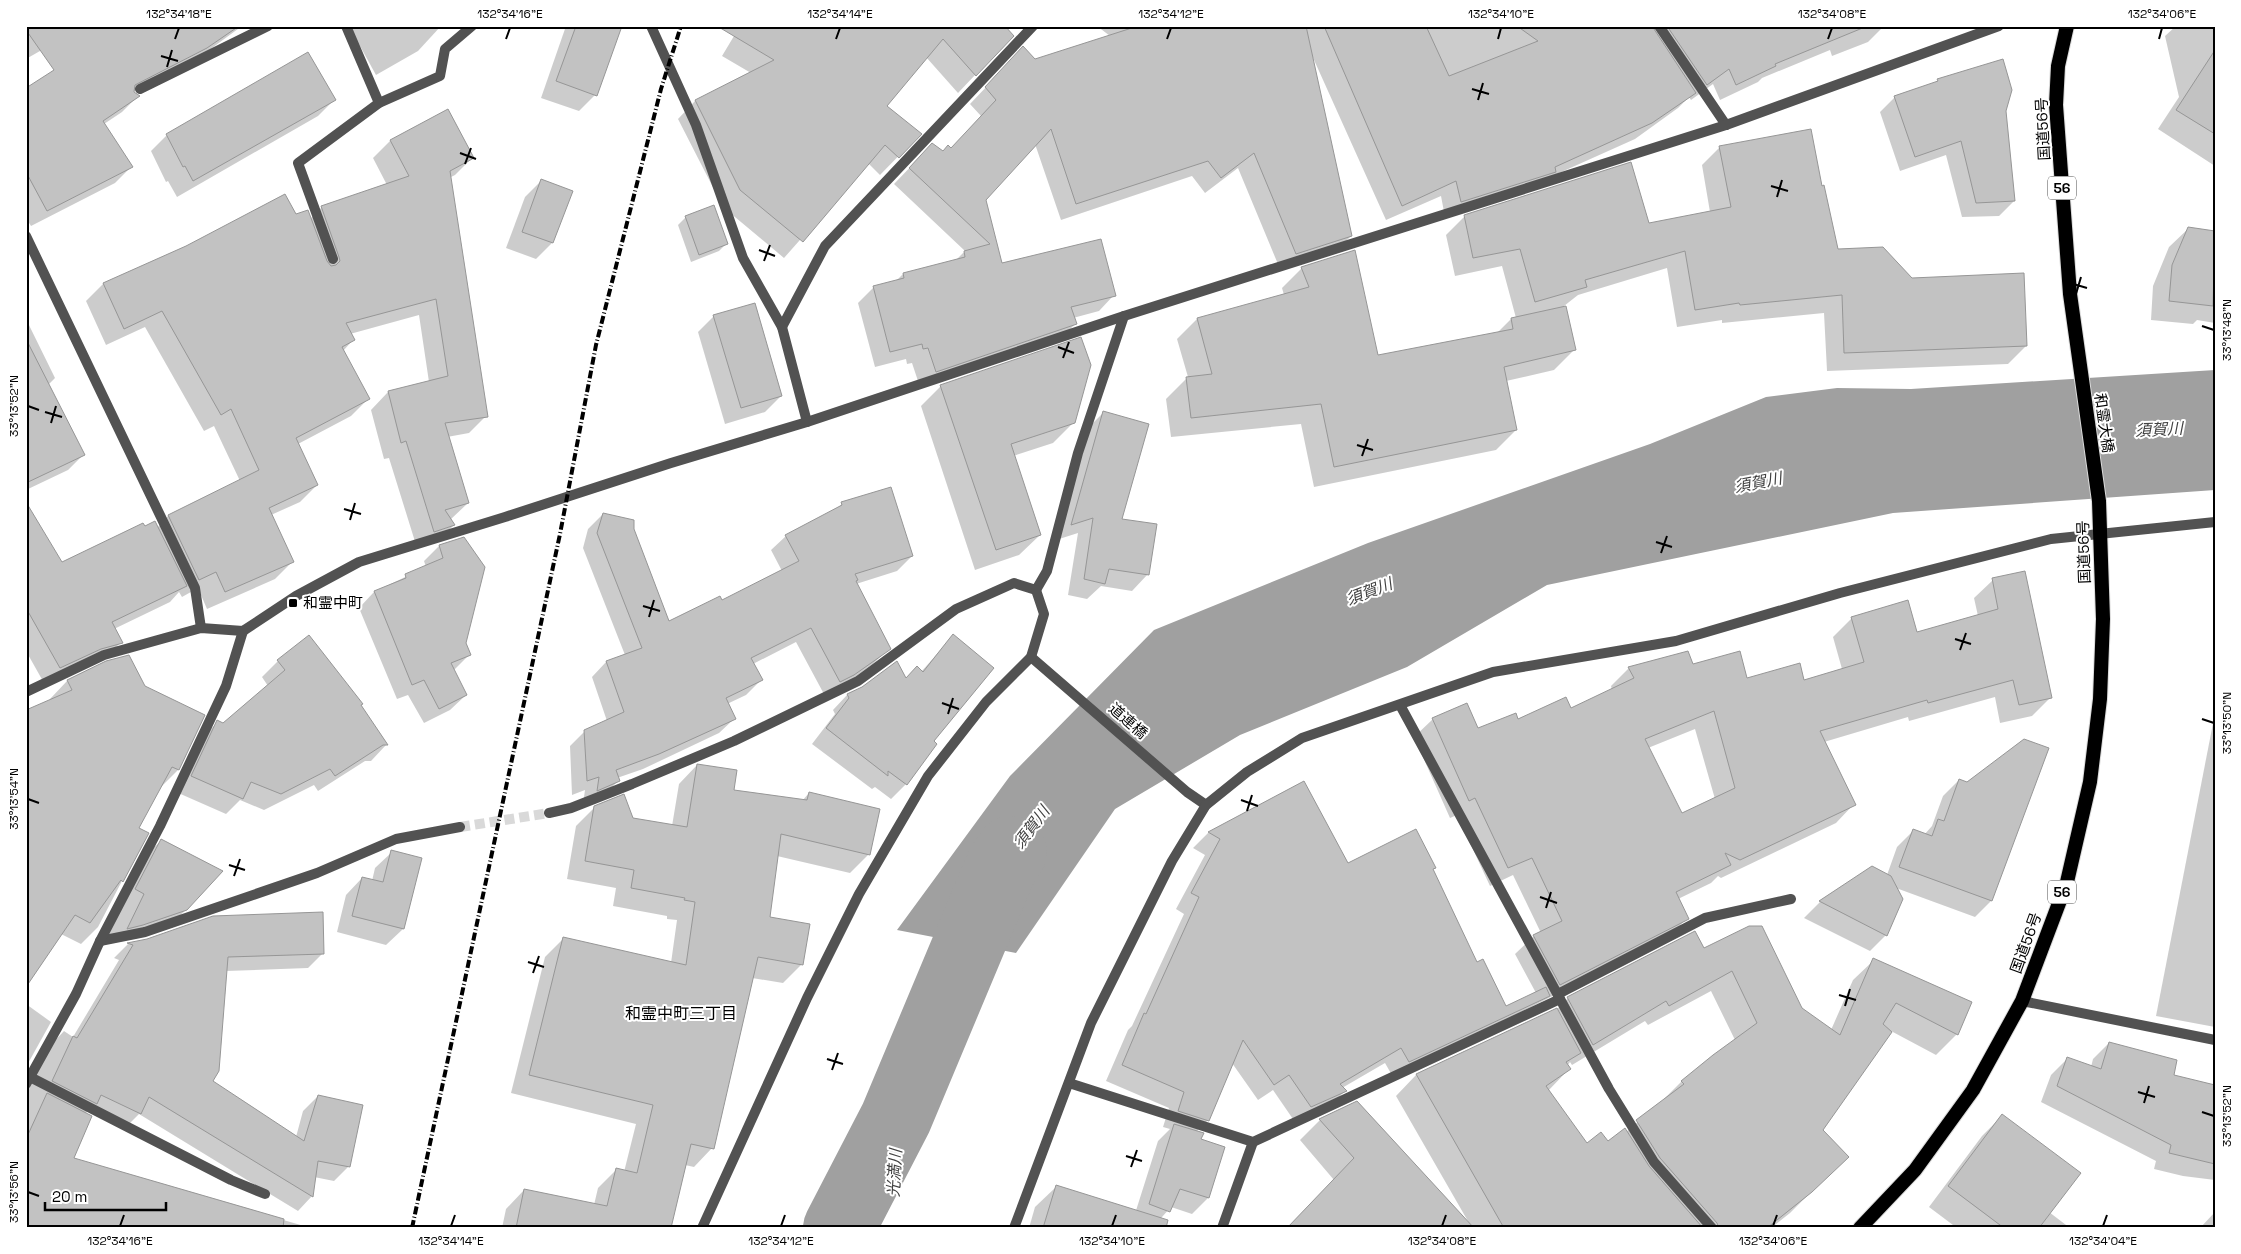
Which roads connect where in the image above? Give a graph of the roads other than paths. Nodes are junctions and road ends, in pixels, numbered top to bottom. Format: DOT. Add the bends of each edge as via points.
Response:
graph roads {
  1 [pos="268,26"];
  2 [pos="346,26"];
  3 [pos="472,26"];
  4 [pos="651,26"];
  5 [pos="1033,26"];
  6 [pos="1659,26"];
  7 [pos="1999,26"];
  8 [pos="2067,26"];
  9 [pos="140,89"];
  10 [pos="379,103"];
  11 [pos="1726,124"];
  12 [pos="26,236"];
  13 [pos="333,259"];
  14 [pos="1124,316"];
  15 [pos="782,327"];
  16 [pos="2078,349"];
  17 [pos="807,422"];
  18 [pos="2098,501"];
  19 [pos="2215,522"];
  20 [pos="2100,534"];
  21 [pos="1036,590"];
  22 [pos="201,628"];
  23 [pos="242,631"];
  24 [pos="1031,657"];
  25 [pos="26,692"];
  26 [pos="1400,705"];
  27 [pos="1206,805"];
  28 [pos="549,812"];
  29 [pos="460,827"];
  30 [pos="1791,899"];
  31 [pos="100,941"];
  32 [pos="1559,996"];
  33 [pos="2022,1001"];
  34 [pos="2215,1040"];
  35 [pos="28,1081"];
  36 [pos="1069,1083"];
  37 [pos="1253,1142"];
  38 [pos="265,1194"];
  39 [pos="702,1228"];
  40 [pos="1014,1228"];
  41 [pos="1222,1228"];
  42 [pos="1712,1228"];
  43 [pos="1860,1228"];
  1 -- 9 [label="street"];
  2 -- 10 [label="street"];
  3 -- 10 [label="street" via="445,49 440,76"];
  4 -- 15 [label="street" via="696,124 743,258"];
  5 -- 15 [label="street" via="824,246"];
  6 -- 11 [label="street"];
  7 -- 11 [label="street"];
  8 -- 16 [label="highway, 国道56号 / 56" via="2058,66 2056,105 2070,294"];
  10 -- 13 [label="street" via="298,163"];
  11 -- 14 [label="street"];
  12 -- 22 [label="street" via="195,588"];
  14 -- 17 [label="street"];
  14 -- 21 [label="street" via="1078,453 1047,571"];
  15 -- 17 [label="street"];
  16 -- 18 [label="highway, 和霊大橋 / 56"];
  17 -- 23 [label="street" via="359,562 296,596"];
  18 -- 20 [label="highway, 国道56号 / 56"];
  19 -- 20 [label="street"];
  20 -- 26 [label="street" via="2051,540 1893,580 1676,642 1493,672"];
  20 -- 33 [label="highway, 国道56号 / 56" via="2103,619 2100,698 2090,782 2066,882"];
  21 -- 24 [label="street" via="1044,614"];
  21 -- 28 [label="street" via="1014,583 956,609 858,681 708,752 596,800"];
  22 -- 23 [label="street"];
  22 -- 25 [label="street" via="104,655"];
  23 -- 31 [label="street" via="226,686 160,826"];
  24 -- 27 [label="street, 道連橋"];
  24 -- 39 [label="street" via="986,702 928,776 859,894 807,998"];
  26 -- 27 [label="street" via="1302,738 1247,772"];
  26 -- 32 [label="street"];
  27 -- 36 [label="street" via="1172,861 1091,1023"];
  29 -- 31 [label="street" via="396,839 317,873 181,920 145,932"];
  30 -- 32 [label="street" via="1705,918"];
  31 -- 35 [label="street" via="76,994"];
  32 -- 37 [label="street"];
  32 -- 42 [label="street" via="1609,1089 1654,1162"];
  33 -- 34 [label="street"];
  33 -- 43 [label="highway, 国道56号 / 56" via="1972,1090 1915,1170"];
  35 -- 38 [label="street"];
  36 -- 37 [label="street"];
  36 -- 40 [label="street"];
  37 -- 41 [label="street"];
}
